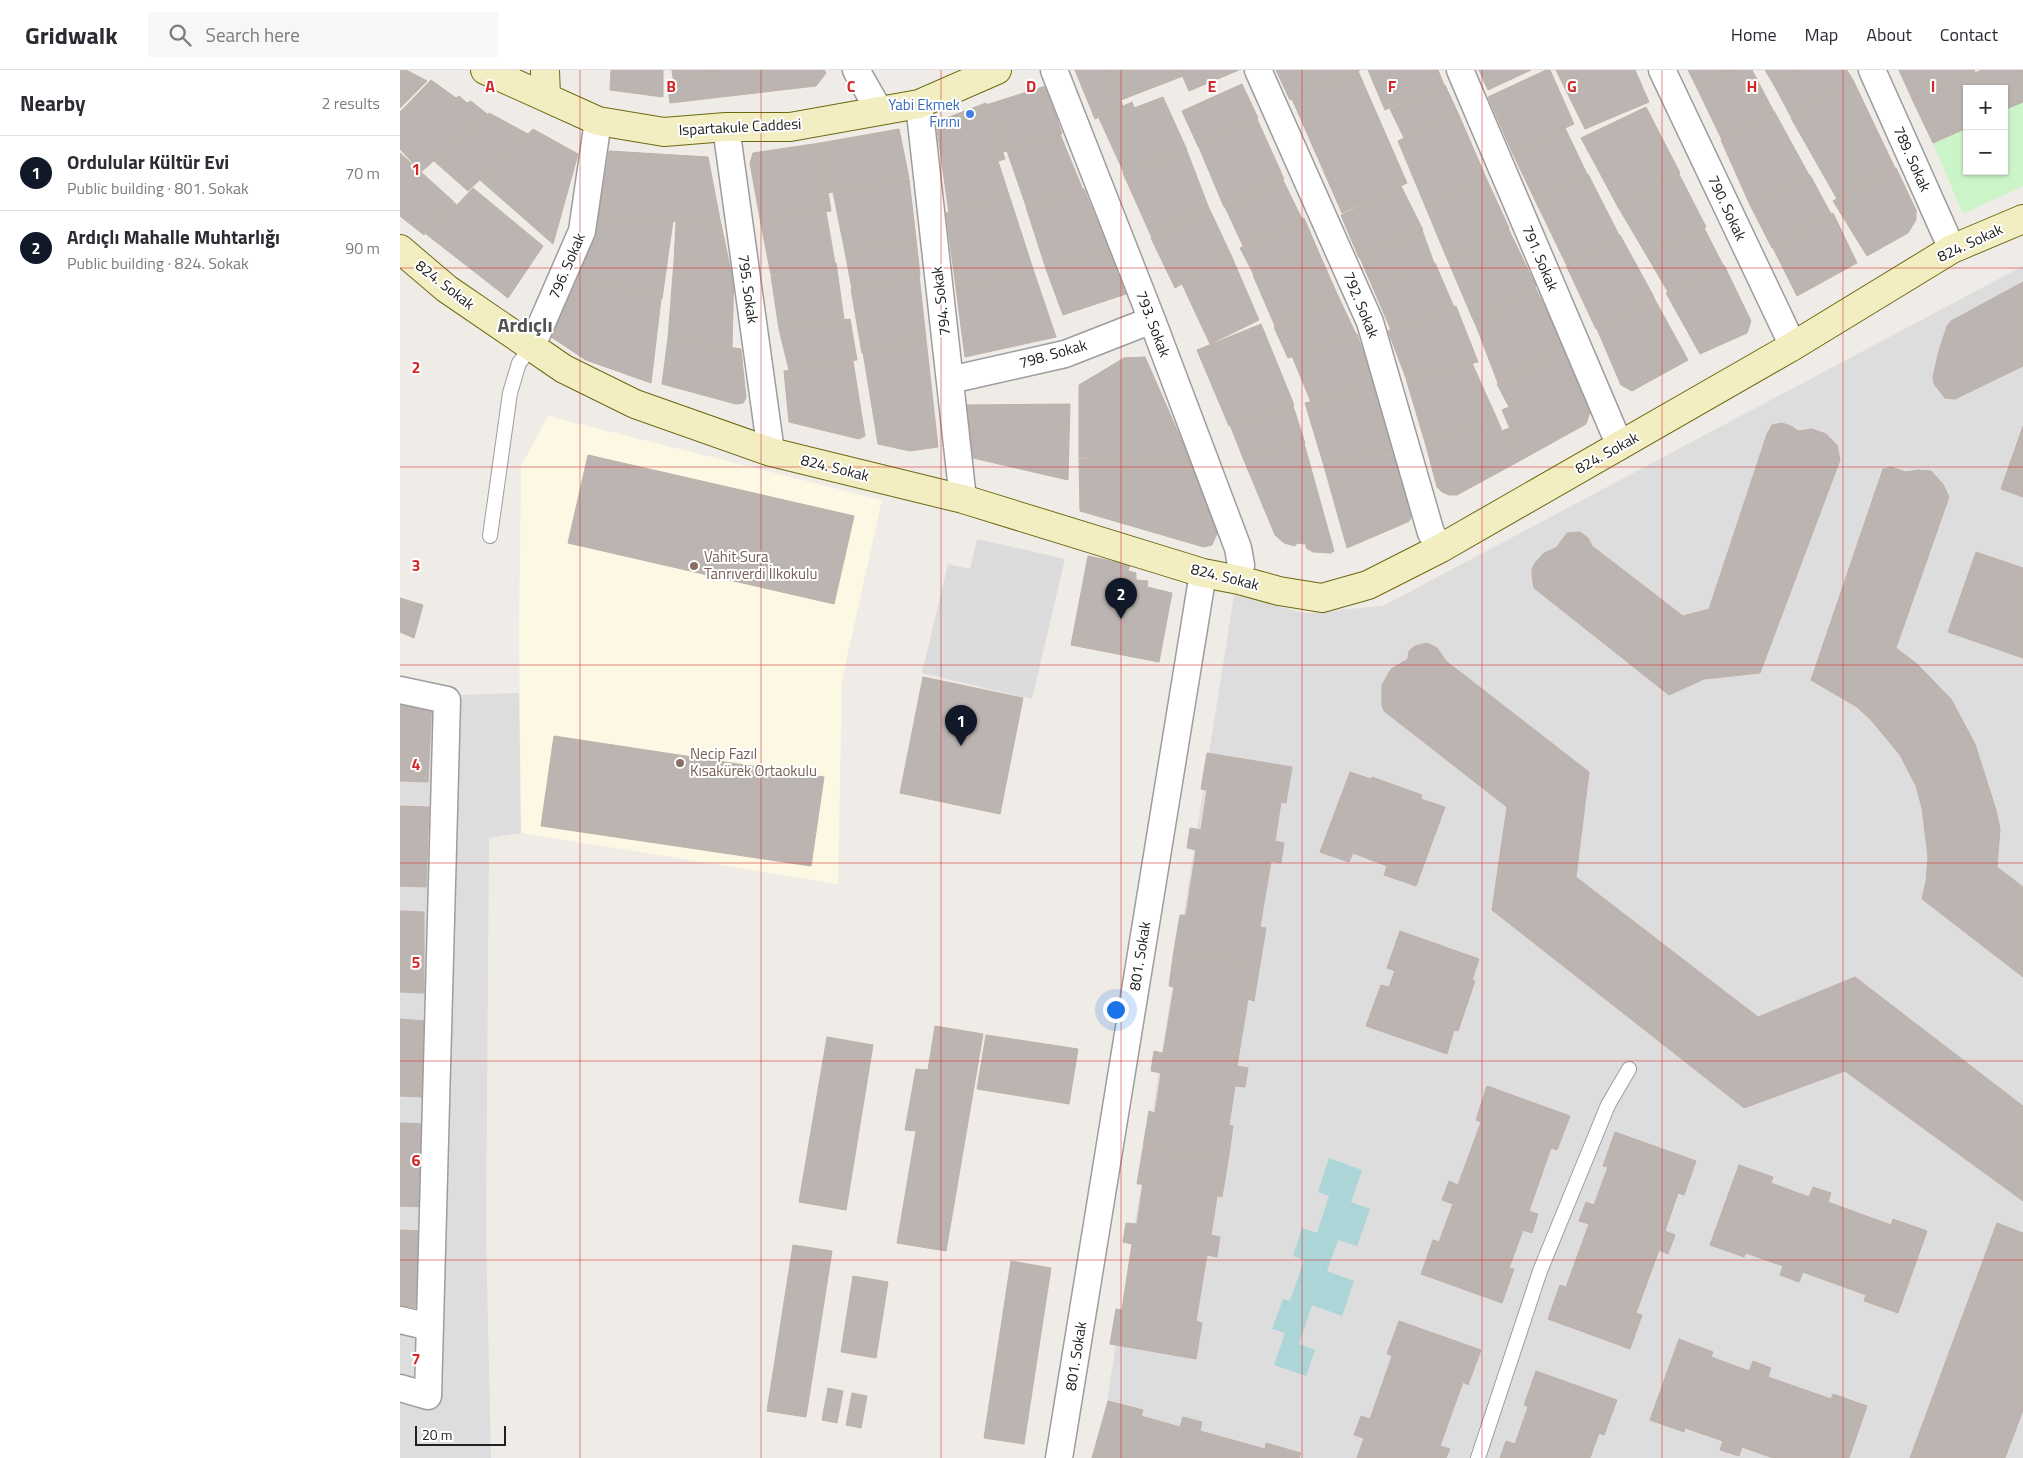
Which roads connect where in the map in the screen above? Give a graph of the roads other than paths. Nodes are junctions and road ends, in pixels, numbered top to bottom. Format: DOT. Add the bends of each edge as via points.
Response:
graph roads {
  1 [pos="486,70"];
  2 [pos="856,70"];
  3 [pos="997,70"];
  4 [pos="1054,70"];
  5 [pos="1258,70"];
  6 [pos="1460,70"];
  7 [pos="1662,70"];
  8 [pos="1872,70"];
  9 [pos="546,83"];
  10 [pos="919,104"];
  11 [pos="879,110"];
  12 [pos="598,121"];
  13 [pos="726,127"];
  14 [pos="2023,219"];
  15 [pos="400,249"];
  16 [pos="1952,249"];
  17 [pos="1152,320"];
  18 [pos="1793,346"];
  19 [pos="531,348"];
  20 [pos="950,380"];
  21 [pos="1620,446"];
  22 [pos="771,452"];
  23 [pos="964,499"];
  24 [pos="490,536"];
  25 [pos="1441,548"];
  26 [pos="1202,573"];
  27 [pos="1239,580"];
  28 [pos="400,690"];
  29 [pos="1629,1069"];
  30 [pos="400,1320"];
  31 [pos="430,1327"];
  32 [pos="400,1388"];
  33 [pos="1059,1458"];
  34 [pos="1478,1458"];
  1 -- 9 [label="street, Ispartakule Caddesi"];
  2 -- 11 [label="street"];
  3 -- 10 [label="street, Ispartakule Caddesi"];
  4 -- 17 [label="street, 793. Sokak"];
  5 -- 25 [label="street, 792. Sokak" via="1370,322 1431,533"];
  6 -- 21 [label="street, 791. Sokak"];
  7 -- 18 [label="street, 790. Sokak"];
  8 -- 16 [label="street, 789. Sokak"];
  9 -- 12 [label="street, Ispartakule Caddesi"];
  10 -- 11 [label="street, Ispartakule Caddesi"];
  10 -- 20 [label="street, 794. Sokak"];
  11 -- 13 [label="street, Ispartakule Caddesi" via="790,127"];
  12 -- 13 [label="street, Ispartakule Caddesi" via="664,132"];
  12 -- 19 [label="street, 796. Sokak" via="582,231"];
  13 -- 22 [label="street, 795. Sokak"];
  14 -- 16 [label="street, 824. Sokak"];
  15 -- 19 [label="street, 824. Sokak" via="447,289"];
  16 -- 18 [label="street, 824. Sokak"];
  17 -- 20 [label="street, 798. Sokak" via="1066,354"];
  17 -- 27 [label="street, 793. Sokak" via="1238,548"];
  18 -- 21 [label="street, 824. Sokak"];
  19 -- 22 [label="street, 824. Sokak" via="564,370 635,404"];
  19 -- 24 [label="lane" via="519,363 510,393"];
  20 -- 23 [label="street, 794. Sokak"];
  21 -- 25 [label="street, 824. Sokak"];
  22 -- 23 [label="street, 824. Sokak"];
  23 -- 26 [label="street, 824. Sokak"];
  25 -- 27 [label="street, 824. Sokak" via="1368,585 1322,598"];
  26 -- 27 [label="street, 824. Sokak"];
  26 -- 33 [label="street, 801. Sokak"];
  28 -- 31 [label="street" via="447,700"];
  29 -- 34 [label="lane" via="1608,1105 1540,1271"];
  30 -- 31 [label="street"];
  31 -- 32 [label="street" via="428,1396"];
}
